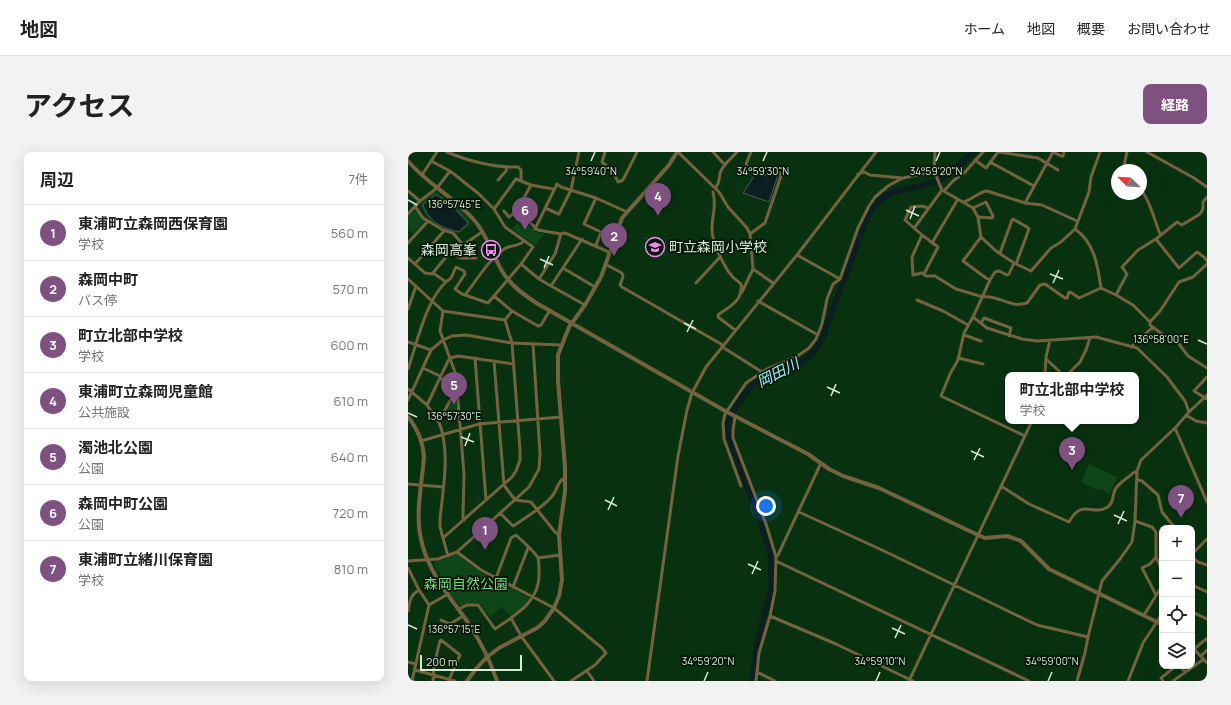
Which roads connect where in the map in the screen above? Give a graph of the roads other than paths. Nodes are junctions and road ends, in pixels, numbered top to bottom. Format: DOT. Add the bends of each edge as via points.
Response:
graph roads {
  1 [pos="437,152"];
  2 [pos="447,152"];
  3 [pos="579,152"];
  4 [pos="605,152"];
  5 [pos="637,152"];
  6 [pos="678,152"];
  7 [pos="713,152"];
  8 [pos="737,152"];
  9 [pos="751,152"];
  10 [pos="876,152"];
  11 [pos="935,152"];
  12 [pos="983,152"];
  13 [pos="1053,152"];
  14 [pos="1064,152"];
  15 [pos="1100,152"];
  16 [pos="1127,152"];
  17 [pos="1146,152"];
  18 [pos="975,160"];
  19 [pos="408,161"];
  20 [pos="431,161"];
  21 [pos="990,162"];
  22 [pos="1047,163"];
  23 [pos="724,164"];
  24 [pos="1124,164"];
  25 [pos="507,167"];
  26 [pos="1058,170"];
  27 [pos="450,171"];
  28 [pos="934,172"];
  29 [pos="858,174"];
  30 [pos="422,175"];
  31 [pos="904,178"];
  32 [pos="498,180"];
  33 [pos="521,181"];
  34 [pos="531,185"];
  35 [pos="1034,186"];
  36 [pos="437,188"];
  37 [pos="1207,188"];
  38 [pos="553,189"];
  39 [pos="942,189"];
  40 [pos="571,190"];
  41 [pos="714,190"];
  42 [pos="408,191"];
  43 [pos="1207,197"];
  44 [pos="596,198"];
  45 [pos="958,199"];
  46 [pos="1147,200"];
  47 [pos="420,201"];
  48 [pos="964,202"];
  49 [pos="1025,203"];
  50 [pos="415,206"];
  51 [pos="545,208"];
  52 [pos="930,208"];
  53 [pos="973,208"];
  54 [pos="494,209"];
  55 [pos="504,212"];
  56 [pos="516,212"];
  57 [pos="627,212"];
  58 [pos="408,214"];
  59 [pos="978,217"];
  60 [pos="428,221"];
  61 [pos="1077,221"];
  62 [pos="915,228"];
  63 [pos="535,229"];
  64 [pos="1075,229"];
  65 [pos="444,231"];
  66 [pos="482,232"];
  67 [pos="561,234"];
  68 [pos="750,234"];
  69 [pos="1160,234"];
  70 [pos="922,235"];
  71 [pos="981,237"];
  72 [pos="582,239"];
  73 [pos="1156,239"];
  74 [pos="524,241"];
  75 [pos="932,243"];
  76 [pos="408,244"];
  77 [pos="463,245"];
  78 [pos="596,245"];
  79 [pos="453,252"];
  80 [pos="609,252"];
  81 [pos="1000,253"];
  82 [pos="797,255"];
  83 [pos="494,256"];
  84 [pos="720,257"];
  85 [pos="408,258"];
  86 [pos="476,258"];
  87 [pos="1207,262"];
  88 [pos="415,264"];
  89 [pos="521,264"];
  90 [pos="605,264"];
  91 [pos="1015,264"];
  92 [pos="563,268"];
  93 [pos="754,269"];
  94 [pos="433,273"];
  95 [pos="924,274"];
  96 [pos="408,279"];
  97 [pos="508,279"];
  98 [pos="539,279"];
  99 [pos="840,279"];
  100 [pos="990,280"];
  101 [pos="446,282"];
  102 [pos="696,283"];
  103 [pos="773,283"];
  104 [pos="416,286"];
  105 [pos="551,286"];
  106 [pos="595,287"];
  107 [pos="1101,288"];
  108 [pos="742,293"];
  109 [pos="465,295"];
  110 [pos="1116,295"];
  111 [pos="494,296"];
  112 [pos="983,297"];
  113 [pos="917,300"];
  114 [pos="431,301"];
  115 [pos="758,301"];
  116 [pos="585,305"];
  117 [pos="408,309"];
  118 [pos="550,310"];
  119 [pos="443,311"];
  120 [pos="512,311"];
  121 [pos="974,317"];
  122 [pos="505,320"];
  123 [pos="1150,322"];
  124 [pos="571,323"];
  125 [pos="981,323"];
  126 [pos="968,325"];
  127 [pos="1153,327"];
  128 [pos="735,330"];
  129 [pos="964,334"];
  130 [pos="818,335"];
  131 [pos="1009,336"];
  132 [pos="1090,338"];
  133 [pos="443,340"];
  134 [pos="1050,340"];
  135 [pos="981,341"];
  136 [pos="408,342"];
  137 [pos="512,343"];
  138 [pos="533,344"];
  139 [pos="416,345"];
  140 [pos="561,345"];
  141 [pos="722,346"];
  142 [pos="1131,347"];
  143 [pos="431,350"];
  144 [pos="450,358"];
  145 [pos="475,358"];
  146 [pos="958,358"];
  147 [pos="1046,359"];
  148 [pos="494,361"];
  149 [pos="513,364"];
  150 [pos="983,364"];
  151 [pos="423,368"];
  152 [pos="1207,368"];
  153 [pos="408,369"];
  154 [pos="1059,371"];
  155 [pos="762,372"];
  156 [pos="1045,372"];
  157 [pos="1070,372"];
  158 [pos="440,377"];
  159 [pos="1207,377"];
  160 [pos="457,385"];
  161 [pos="408,389"];
  162 [pos="412,391"];
  163 [pos="458,391"];
  164 [pos="692,393"];
  165 [pos="1206,397"];
  166 [pos="408,400"];
  167 [pos="427,405"];
  168 [pos="727,412"];
  169 [pos="1188,414"];
  170 [pos="408,417"];
  171 [pos="561,417"];
  172 [pos="735,417"];
  173 [pos="538,418"];
  174 [pos="438,420"];
  175 [pos="518,420"];
  176 [pos="498,422"];
  177 [pos="1207,423"];
  178 [pos="479,424"];
  179 [pos="1031,424"];
  180 [pos="1175,428"];
  181 [pos="460,429"];
  182 [pos="443,435"];
  183 [pos="1025,436"];
  184 [pos="421,441"];
  185 [pos="821,463"];
  186 [pos="1137,471"];
  187 [pos="565,478"];
  188 [pos="1138,480"];
  189 [pos="408,484"];
  190 [pos="504,485"];
  191 [pos="421,486"];
  192 [pos="741,486"];
  193 [pos="1001,486"];
  194 [pos="443,487"];
  195 [pos="486,500"];
  196 [pos="515,500"];
  197 [pos="1207,502"];
  198 [pos="537,510"];
  199 [pos="799,512"];
  200 [pos="500,513"];
  201 [pos="464,520"];
  202 [pos="1135,521"];
  203 [pos="1173,525"];
  204 [pos="559,535"];
  205 [pos="978,535"];
  206 [pos="443,538"];
  207 [pos="1207,539"];
  208 [pos="528,548"];
  209 [pos="1195,551"];
  210 [pos="457,552"];
  211 [pos="560,555"];
  212 [pos="448,556"];
  213 [pos="538,558"];
  214 [pos="1156,558"];
  215 [pos="776,559"];
  216 [pos="427,560"];
  217 [pos="1195,560"];
  218 [pos="408,561"];
  219 [pos="1159,564"];
  220 [pos="1207,565"];
  221 [pos="408,568"];
  222 [pos="496,578"];
  223 [pos="408,579"];
  224 [pos="413,579"];
  225 [pos="954,585"];
  226 [pos="1195,586"];
  227 [pos="513,587"];
  228 [pos="419,590"];
  229 [pos="1159,590"];
  230 [pos="1207,592"];
  231 [pos="448,593"];
  232 [pos="1099,594"];
  233 [pos="1156,594"];
  234 [pos="533,598"];
  235 [pos="429,606"];
  236 [pos="554,608"];
  237 [pos="459,609"];
  238 [pos="408,611"];
  239 [pos="1195,613"];
  240 [pos="1144,615"];
  241 [pos="463,616"];
  242 [pos="770,616"];
  243 [pos="511,618"];
  244 [pos="1159,619"];
  245 [pos="1207,619"];
  246 [pos="441,620"];
  247 [pos="1157,622"];
  248 [pos="931,635"];
  249 [pos="521,636"];
  250 [pos="1088,638"];
  251 [pos="1207,640"];
  252 [pos="1195,647"];
  253 [pos="1195,650"];
  254 [pos="1207,650"];
  255 [pos="1201,656"];
  256 [pos="487,657"];
  257 [pos="1204,659"];
  258 [pos="408,662"];
  259 [pos="1207,663"];
  260 [pos="416,664"];
  261 [pos="1172,669"];
  262 [pos="1182,669"];
  263 [pos="414,670"];
  264 [pos="587,671"];
  265 [pos="758,672"];
  266 [pos="1185,672"];
  267 [pos="433,676"];
  268 [pos="449,680"];
  269 [pos="910,680"];
  270 [pos="412,681"];
  271 [pos="433,681"];
  272 [pos="455,681"];
  273 [pos="467,681"];
  274 [pos="497,681"];
  275 [pos="554,681"];
  276 [pos="571,681"];
  277 [pos="594,681"];
  278 [pos="647,681"];
  279 [pos="756,681"];
  280 [pos="775,681"];
  281 [pos="1029,681"];
  282 [pos="1077,681"];
  283 [pos="1128,681"];
  284 [pos="1163,681"];
  285 [pos="1173,681"];
  1 -- 20 [label="street"];
  2 -- 25 [label="street"];
  3 -- 40 [label="street"];
  4 -- 5 [label="street" via="602,162 613,171 618,182 623,180"];
  6 -- 41 [label="street"];
  6 -- 57 [label="street"];
  7 -- 23 [label="street"];
  8 -- 23 [label="street"];
  9 -- 68 [label="street" via="746,164 750,170 781,173 782,176 765,223"];
  10 -- 29 [label="street"];
  11 -- 28 [label="street"];
  12 -- 18 [label="street"];
  13 -- 14 [label="street" via="1061,156"];
  13 -- 22 [label="street"];
  15 -- 61 [label="street" via="1091,177 1089,192"];
  16 -- 24 [label="street"];
  17 -- 37 [label="street" via="1194,178"];
  18 -- 21 [label="street" via="986,168"];
  18 -- 39 [label="street" via="965,172"];
  19 -- 30 [label="street"];
  20 -- 27 [label="street"];
  20 -- 30 [label="street"];
  21 -- 22 [label="street" via="998,152 1038,158"];
  21 -- 35 [label="street"];
  22 -- 26 [label="street"];
  22 -- 35 [label="street"];
  23 -- 41 [label="street" via="720,171 718,186"];
  25 -- 32 [label="street"];
  25 -- 33 [label="street" via="520,170"];
  27 -- 36 [label="street"];
  27 -- 54 [label="street"];
  28 -- 31 [label="street"];
  28 -- 39 [label="street"];
  29 -- 31 [label="street" via="864,172 870,175"];
  29 -- 82 [label="street"];
  30 -- 36 [label="street"];
  31 -- 99 [label="street" via="888,186 869,206 858,228"];
  33 -- 34 [label="street"];
  33 -- 54 [label="street" via="516,179"];
  34 -- 38 [label="street"];
  34 -- 56 [label="street"];
  35 -- 49 [label="street"];
  36 -- 47 [label="street"];
  36 -- 66 [label="street" via="465,210"];
  38 -- 40 [label="street" via="557,184"];
  38 -- 51 [label="street"];
  39 -- 45 [label="street"];
  39 -- 52 [label="street"];
  40 -- 44 [label="street"];
  40 -- 51 [label="street" via="559,214"];
  41 -- 68 [label="street"];
  41 -- 84 [label="street" via="716,206 712,231"];
  42 -- 47 [label="street"];
  43 -- 69 [label="street" via="1200,214 1182,225 1176,222"];
  44 -- 57 [label="street"];
  44 -- 78 [label="street" via="584,224 601,232"];
  45 -- 48 [label="street"];
  45 -- 75 [label="street"];
  46 -- 69 [label="street"];
  47 -- 50 [label="street"];
  48 -- 49 [label="street" via="987,191"];
  48 -- 53 [label="street"];
  49 -- 61 [label="street" via="1042,205"];
  50 -- 58 [label="street"];
  50 -- 60 [label="street"];
  51 -- 63 [label="street"];
  52 -- 62 [label="street"];
  52 -- 62 [label="street" via="911,208 905,220"];
  53 -- 59 [label="street"];
  53 -- 59 [label="street" via="986,202 993,216"];
  54 -- 74 [label="street" via="505,227"];
  55 -- 56 [label="street" via="509,217"];
  56 -- 63 [label="street"];
  57 -- 80 [label="street" via="622,218"];
  59 -- 71 [label="street"];
  60 -- 65 [label="street"];
  60 -- 76 [label="street"];
  61 -- 64 [label="street"];
  62 -- 70 [label="street"];
  63 -- 67 [label="street"];
  64 -- 91 [label="street" via="1051,248 1031,271"];
  64 -- 107 [label="street" via="1096,256"];
  65 -- 77 [label="street" via="453,233"];
  65 -- 88 [label="street"];
  66 -- 77 [label="street"];
  66 -- 83 [label="street"];
  67 -- 72 [label="street" via="565,232"];
  67 -- 98 [label="street" via="555,254"];
  68 -- 93 [label="street"];
  69 -- 73 [label="street"];
  70 -- 75 [label="street"];
  70 -- 95 [label="street" via="912,257 913,275"];
  71 -- 81 [label="street"];
  71 -- 100 [label="street" via="963,261"];
  72 -- 78 [label="street"];
  72 -- 92 [label="street"];
  73 -- 87 [label="street" via="1179,268 1197,252"];
  73 -- 110 [label="street" via="1138,250 1122,267 1127,274"];
  74 -- 83 [label="street" via="519,245 505,248"];
  74 -- 89 [label="street" via="533,247"];
  75 -- 95 [label="street" via="938,247"];
  77 -- 79 [label="street"];
  78 -- 80 [label="street"];
  79 -- 86 [label="street" via="460,258"];
  79 -- 94 [label="street"];
  80 -- 90 [label="street"];
  81 -- 91 [label="street"];
  81 -- 91 [label="street" via="1013,219 1027,227 1029,229"];
  82 -- 99 [label="street"];
  82 -- 103 [label="street"];
  83 -- 97 [label="street"];
  83 -- 109 [label="street"];
  84 -- 102 [label="street"];
  84 -- 108 [label="street" via="732,276 741,284"];
  85 -- 88 [label="street"];
  87 -- 123 [label="street" via="1193,277 1179,282"];
  88 -- 94 [label="street" via="425,273"];
  89 -- 97 [label="street"];
  89 -- 98 [label="street"];
  90 -- 106 [label="street"];
  90 -- 141 [label="street" via="622,273 622,287"];
  91 -- 100 [label="street" via="1009,274 995,272"];
  92 -- 105 [label="street"];
  92 -- 106 [label="street"];
  93 -- 103 [label="street"];
  93 -- 108 [label="street"];
  94 -- 101 [label="street"];
  95 -- 112 [label="street" via="935,276 956,289"];
  96 -- 104 [label="street"];
  97 -- 111 [label="street"];
  97 -- 118 [label="street" via="526,296"];
  98 -- 105 [label="street"];
  99 -- 130 [label="street" via="833,284 828,295"];
  100 -- 112 [label="street"];
  101 -- 109 [label="street" via="456,267 464,271 465,274 455,289"];
  101 -- 114 [label="street"];
  103 -- 115 [label="street"];
  104 -- 114 [label="street"];
  104 -- 117 [label="street"];
  105 -- 116 [label="street"];
  106 -- 116 [label="street"];
  107 -- 110 [label="street"];
  107 -- 112 [label="street" via="1079,298 1069,292 1065,298 1043,284 1027,303 1022,304"];
  108 -- 128 [label="street" via="718,316"];
  109 -- 111 [label="street" via="488,303"];
  110 -- 123 [label="street" via="1133,305"];
  111 -- 120 [label="street"];
  112 -- 121 [label="street"];
  113 -- 126 [label="street"];
  114 -- 119 [label="street"];
  114 -- 139 [label="street"];
  115 -- 128 [label="street"];
  115 -- 130 [label="street"];
  116 -- 124 [label="street"];
  118 -- 120 [label="street" via="538,326"];
  118 -- 124 [label="street"];
  119 -- 122 [label="street"];
  119 -- 133 [label="street" via="440,326"];
  120 -- 122 [label="street"];
  121 -- 125 [label="street"];
  121 -- 126 [label="street"];
  122 -- 137 [label="street"];
  123 -- 127 [label="street"];
  124 -- 140 [label="street"];
  124 -- 164 [label="street"];
  125 -- 131 [label="street" via="987,328"];
  125 -- 131 [label="street" via="984,318 1011,328"];
  126 -- 129 [label="street"];
  127 -- 142 [label="street"];
  127 -- 152 [label="street" via="1166,337 1176,340 1188,356"];
  128 -- 141 [label="street"];
  129 -- 135 [label="street"];
  129 -- 146 [label="street"];
  130 -- 155 [label="street" via="801,354"];
  131 -- 134 [label="street" via="1029,340"];
  132 -- 134 [label="street"];
  132 -- 142 [label="street" via="1100,338"];
  132 -- 157 [label="street" via="1080,362"];
  133 -- 137 [label="street" via="466,335"];
  133 -- 143 [label="street"];
  133 -- 144 [label="street"];
  134 -- 147 [label="street"];
  136 -- 139 [label="street"];
  137 -- 138 [label="street"];
  137 -- 149 [label="street"];
  138 -- 140 [label="street"];
  138 -- 173 [label="street"];
  139 -- 143 [label="street"];
  139 -- 153 [label="street"];
  140 -- 171 [label="street" via="557,364"];
  141 -- 155 [label="street"];
  141 -- 164 [label="street" via="706,366"];
  142 -- 169 [label="street" via="1138,348 1167,377 1185,401"];
  143 -- 151 [label="street"];
  144 -- 145 [label="street"];
  144 -- 158 [label="street"];
  144 -- 160 [label="street"];
  145 -- 148 [label="street"];
  145 -- 178 [label="street"];
  146 -- 150 [label="street"];
  146 -- 183 [label="street" via="941,396"];
  147 -- 154 [label="street"];
  147 -- 156 [label="street"];
  148 -- 149 [label="street"];
  148 -- 176 [label="street"];
  149 -- 175 [label="street"];
  151 -- 158 [label="street"];
  151 -- 162 [label="street"];
  155 -- 168 [label="street" via="746,383"];
  158 -- 160 [label="street"];
  158 -- 167 [label="street"];
  159 -- 165 [label="street" via="1194,391"];
  160 -- 163 [label="street"];
  161 -- 162 [label="street"];
  162 -- 166 [label="street"];
  162 -- 167 [label="street"];
  163 -- 174 [label="street"];
  163 -- 181 [label="street"];
  164 -- 168 [label="street"];
  164 -- 278 [label="street" via="684,419 678,456"];
  165 -- 169 [label="street"];
  167 -- 174 [label="street"];
  168 -- 172 [label="street"];
  168 -- 192 [label="street" via="723,423 724,439"];
  169 -- 177 [label="street" via="1196,421"];
  169 -- 180 [label="street"];
  170 -- 184 [label="street"];
  171 -- 173 [label="street"];
  171 -- 187 [label="street"];
  172 -- 185 [label="street"];
  172 -- 215 [label="street" via="733,438 766,524"];
  173 -- 175 [label="street"];
  173 -- 196 [label="street" via="539,469 530,487"];
  174 -- 182 [label="street"];
  175 -- 176 [label="street"];
  175 -- 190 [label="street" via="520,460 516,471"];
  176 -- 178 [label="street"];
  176 -- 190 [label="street"];
  178 -- 181 [label="street"];
  178 -- 195 [label="street"];
  179 -- 183 [label="street"];
  180 -- 186 [label="street" via="1145,455"];
  180 -- 197 [label="street"];
  181 -- 182 [label="street"];
  181 -- 201 [label="street" via="464,474"];
  182 -- 184 [label="street"];
  182 -- 194 [label="street"];
  183 -- 193 [label="street"];
  184 -- 191 [label="street" via="424,457"];
  185 -- 199 [label="street"];
  185 -- 205 [label="street" via="843,476 879,488"];
  186 -- 188 [label="street"];
  186 -- 193 [label="street" via="1115,489 1108,508 1081,509 1073,514 1069,522 1029,504"];
  187 -- 198 [label="street" via="552,496"];
  187 -- 204 [label="street"];
  188 -- 202 [label="street"];
  188 -- 203 [label="street" via="1158,495 1162,512"];
  189 -- 191 [label="street"];
  190 -- 195 [label="street"];
  190 -- 196 [label="street"];
  191 -- 194 [label="street"];
  191 -- 216 [label="street" via="420,532"];
  193 -- 205 [label="street"];
  194 -- 206 [label="street" via="440,527"];
  195 -- 201 [label="street"];
  196 -- 198 [label="street" via="531,502"];
  196 -- 200 [label="street"];
  198 -- 200 [label="street" via="513,526"];
  198 -- 204 [label="street"];
  199 -- 215 [label="street"];
  199 -- 225 [label="street"];
  200 -- 210 [label="street"];
  201 -- 206 [label="street"];
  202 -- 214 [label="street" via="1152,527 1156,532"];
  202 -- 232 [label="street" via="1132,542 1102,581"];
  204 -- 211 [label="street"];
  205 -- 225 [label="street"];
  205 -- 232 [label="street" via="985,538 1006,536 1021,541 1049,569"];
  206 -- 212 [label="street"];
  207 -- 209 [label="street"];
  208 -- 213 [label="street"];
  208 -- 222 [label="street" via="516,535 511,538"];
  208 -- 227 [label="street"];
  210 -- 212 [label="street"];
  210 -- 222 [label="street"];
  211 -- 213 [label="street"];
  211 -- 236 [label="street" via="562,580"];
  212 -- 216 [label="street"];
  213 -- 234 [label="street" via="539,579"];
  214 -- 219 [label="street"];
  214 -- 233 [label="street" via="1142,568"];
  215 -- 242 [label="street" via="775,591"];
  215 -- 248 [label="street"];
  216 -- 218 [label="street"];
  216 -- 231 [label="street"];
  217 -- 220 [label="street"];
  221 -- 224 [label="street"];
  222 -- 227 [label="street"];
  223 -- 224 [label="street"];
  224 -- 228 [label="street"];
  225 -- 248 [label="street"];
  225 -- 250 [label="street" via="1037,625"];
  226 -- 230 [label="street"];
  227 -- 234 [label="street"];
  228 -- 235 [label="street"];
  228 -- 238 [label="street" via="412,596"];
  229 -- 233 [label="street"];
  231 -- 235 [label="street"];
  231 -- 237 [label="street"];
  232 -- 240 [label="street"];
  232 -- 250 [label="street"];
  233 -- 240 [label="street"];
  234 -- 236 [label="street"];
  234 -- 243 [label="street" via="523,610"];
  235 -- 260 [label="street"];
  236 -- 249 [label="street" via="541,625"];
  236 -- 264 [label="street" via="606,653"];
  237 -- 241 [label="street"];
  237 -- 243 [label="street" via="467,605 478,605 495,629"];
  239 -- 245 [label="street"];
  240 -- 247 [label="street"];
  241 -- 246 [label="street" via="450,624"];
  241 -- 256 [label="street"];
  242 -- 265 [label="street" via="759,653"];
  242 -- 269 [label="street"];
  243 -- 249 [label="street"];
  244 -- 247 [label="street"];
  247 -- 283 [label="street" via="1143,643"];
  248 -- 269 [label="street"];
  248 -- 281 [label="street"];
  249 -- 256 [label="street"];
  249 -- 275 [label="street"];
  250 -- 282 [label="street"];
  251 -- 252 [label="street"];
  253 -- 255 [label="street"];
  254 -- 255 [label="street"];
  255 -- 257 [label="street"];
  256 -- 273 [label="street"];
  256 -- 274 [label="street"];
  257 -- 259 [label="street"];
  257 -- 266 [label="street"];
  258 -- 260 [label="street"];
  260 -- 263 [label="street"];
  261 -- 284 [label="street" via="1161,678"];
  262 -- 266 [label="street"];
  263 -- 267 [label="street"];
  263 -- 270 [label="street"];
  264 -- 276 [label="street"];
  264 -- 277 [label="street"];
  265 -- 279 [label="street"];
  265 -- 280 [label="street"];
  266 -- 285 [label="street"];
  267 -- 268 [label="street"];
  267 -- 268 [label="street" via="440,641 443,640 460,655"];
  267 -- 271 [label="street"];
  268 -- 272 [label="street"];
}
